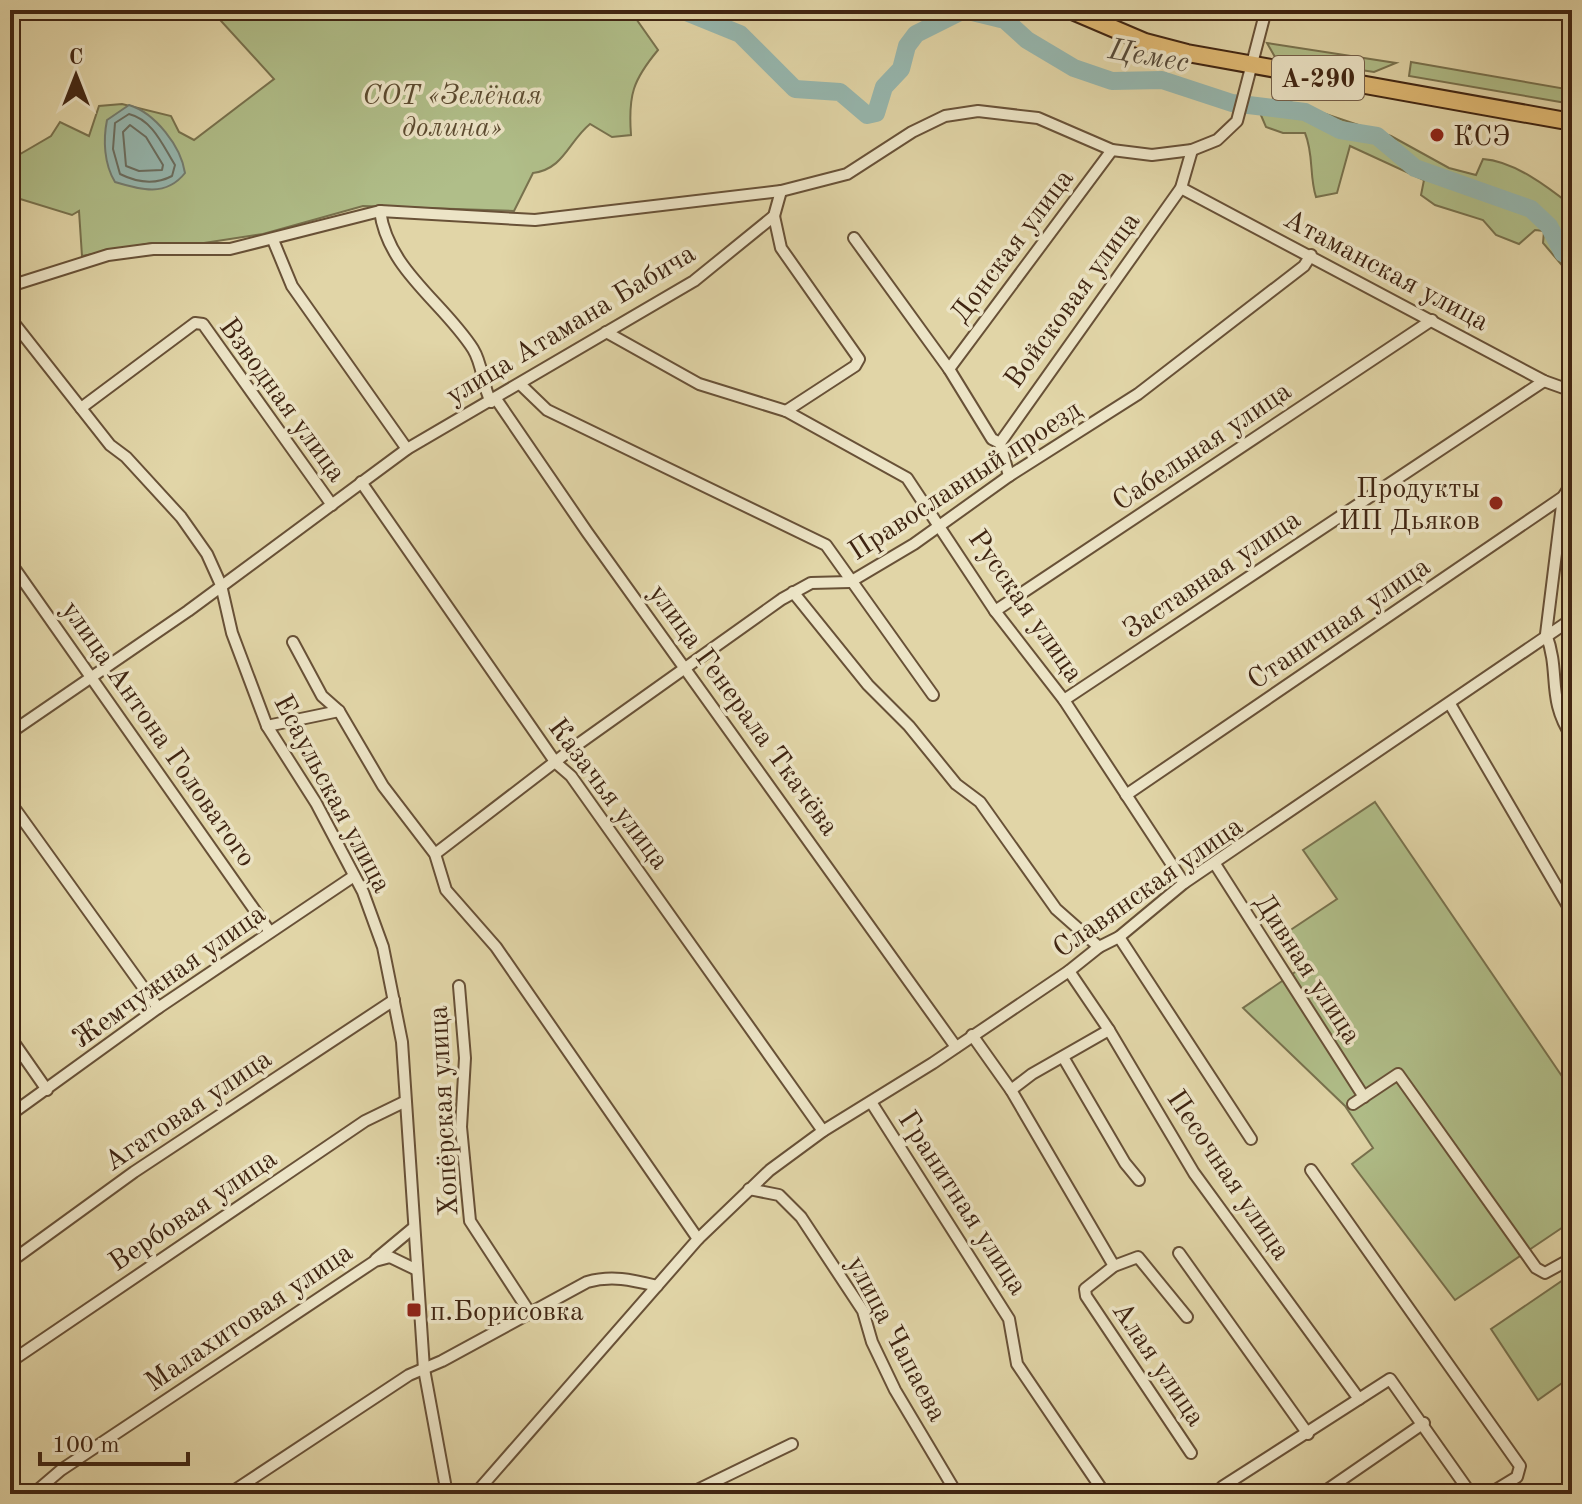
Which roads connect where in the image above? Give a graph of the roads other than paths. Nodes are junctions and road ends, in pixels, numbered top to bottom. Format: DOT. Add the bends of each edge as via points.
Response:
graph roads {
  1 [pos="1070,10"];
  2 [pos="1266,10"];
  3 [pos="1253,66"];
  4 [pos="1572,122"];
  5 [pos="1112,150"];
  6 [pos="1192,150"];
  7 [pos="1181,188"];
  8 [pos="781,191"];
  9 [pos="380,211"];
  10 [pos="774,216"];
  11 [pos="854,238"];
  12 [pos="273,240"];
  13 [pos="1311,255"];
  14 [pos="10,286"];
  15 [pos="10,318"];
  16 [pos="1432,320"];
  17 [pos="606,332"];
  18 [pos="949,369"];
  19 [pos="1544,381"];
  20 [pos="521,385"];
  21 [pos="1572,391"];
  22 [pos="494,400"];
  23 [pos="81,408"];
  24 [pos="786,411"];
  25 [pos="1000,443"];
  26 [pos="407,449"];
  27 [pos="1009,476"];
  28 [pos="361,482"];
  29 [pos="1572,483"];
  30 [pos="1563,497"];
  31 [pos="332,505"];
  32 [pos="941,524"];
  33 [pos="10,562"];
  34 [pos="850,582"];
  35 [pos="221,585"];
  36 [pos="793,592"];
  37 [pos="995,611"];
  38 [pos="1572,619"];
  39 [pos="1546,634"];
  40 [pos="293,642"];
  41 [pos="686,671"];
  42 [pos="92,676"];
  43 [pos="933,695"];
  44 [pos="1064,700"];
  45 [pos="1450,704"];
  46 [pos="339,711"];
  47 [pos="267,726"];
  48 [pos="10,733"];
  49 [pos="1572,737"];
  50 [pos="556,763"];
  51 [pos="1126,795"];
  52 [pos="10,802"];
  53 [pos="435,854"];
  54 [pos="1215,864"];
  55 [pos="354,876"];
  56 [pos="1184,883"];
  57 [pos="1572,913"];
  58 [pos="270,932"];
  59 [pos="1119,937"];
  60 [pos="1099,947"];
  61 [pos="1069,971"];
  62 [pos="459,986"];
  63 [pos="394,1000"];
  64 [pos="158,1008"];
  65 [pos="1109,1030"];
  66 [pos="972,1035"];
  67 [pos="10,1037"];
  68 [pos="956,1047"];
  69 [pos="1063,1057"];
  70 [pos="47,1090"];
  71 [pos="1011,1090"];
  72 [pos="1364,1097"];
  73 [pos="404,1102"];
  74 [pos="871,1102"];
  75 [pos="1353,1104"];
  76 [pos="10,1115"];
  77 [pos="823,1131"];
  78 [pos="1251,1139"];
  79 [pos="1311,1170"];
  80 [pos="1139,1180"];
  81 [pos="749,1189"];
  82 [pos="412,1229"];
  83 [pos="698,1239"];
  84 [pos="1179,1253"];
  85 [pos="1572,1258"];
  86 [pos="375,1261"];
  87 [pos="10,1262"];
  88 [pos="1114,1266"];
  89 [pos="417,1270"];
  90 [pos="657,1286"];
  91 [pos="530,1313"];
  92 [pos="1187,1317"];
  93 [pos="10,1362"];
  94 [pos="424,1369"];
  95 [pos="1359,1399"];
  96 [pos="1424,1423"];
  97 [pos="1308,1434"];
  98 [pos="792,1444"];
  99 [pos="1191,1453"];
  100 [pos="1222,1487"];
  101 [pos="1572,1487"];
  102 [pos="33,1494"];
  103 [pos="229,1494"];
  104 [pos="447,1494"];
  105 [pos="475,1494"];
  106 [pos="689,1494"];
  107 [pos="957,1494"];
  108 [pos="1105,1494"];
  109 [pos="1321,1494"];
  110 [pos="1471,1494"];
  111 [pos="1489,1494"];
  112 [pos="1562,1494"];
  1 -- 3 [label="highway, А-290" via="1145,42"];
  2 -- 3 [label="street"];
  3 -- 4 [label="highway, А-290"];
  3 -- 6 [label="street" via="1242,112 1228,132"];
  5 -- 6 [label="street" via="1152,155"];
  5 -- 8 [label="street" via="1038,118 978,111 945,116 847,174"];
  5 -- 18 [label="street, Донская улица"];
  6 -- 7 [label="street, Войсковая улица"];
  7 -- 13 [label="street, Атаманская улица"];
  7 -- 25 [label="street, Войсковая улица"];
  8 -- 9 [label="street" via="535,220"];
  8 -- 10 [label="street"];
  9 -- 12 [label="street"];
  9 -- 22 [label="street, улица Генерала Ткачёва" via="396,256 473,350"];
  10 -- 17 [label="street, улица Атамана Бабича" via="694,281"];
  10 -- 24 [label="street" via="781,248 859,359"];
  11 -- 18 [label="street"];
  12 -- 14 [label="street" via="230,249 108,255"];
  12 -- 26 [label="street" via="292,286"];
  13 -- 16 [label="street, Атаманская улица"];
  13 -- 27 [label="street, Православный проезд" via="1293,275 1138,394"];
  15 -- 23 [label="street, Есаульская улица"];
  16 -- 19 [label="street, Атаманская улица"];
  16 -- 37 [label="street, Сабельная улица"];
  17 -- 20 [label="street, улица Атамана Бабича"];
  17 -- 24 [label="street, Русская улица" via="699,384"];
  18 -- 25 [label="street" via="992,439"];
  19 -- 21 [label="street, Атаманская улица"];
  19 -- 44 [label="street, Заставная улица"];
  20 -- 22 [label="street, улица Атамана Бабича"];
  20 -- 34 [label="street" via="547,410 826,545"];
  22 -- 26 [label="street, улица Атамана Бабича"];
  22 -- 41 [label="street, улица Генерала Ткачёва"];
  23 -- 31 [label="street, Взводная улица" via="195,323 203,324"];
  23 -- 35 [label="street, Есаульская улица" via="181,517"];
  24 -- 32 [label="street, Русская улица" via="907,478"];
  25 -- 27 [label="street"];
  26 -- 28 [label="street, улица Атамана Бабича"];
  27 -- 32 [label="street, Православный проезд"];
  28 -- 31 [label="street"];
  28 -- 50 [label="street, Казачья улица"];
  29 -- 30 [label="street, Станичная улица"];
  30 -- 39 [label="street"];
  30 -- 51 [label="street, Станичная улица"];
  31 -- 35 [label="street"];
  32 -- 34 [label="street, Православный проезд"];
  32 -- 37 [label="street, Русская улица"];
  33 -- 42 [label="street, улица Антона Головатого"];
  34 -- 36 [label="street, Православный проезд" via="811,583"];
  34 -- 43 [label="street"];
  35 -- 42 [label="street"];
  35 -- 47 [label="street, Есаульская улица" via="232,633"];
  36 -- 41 [label="street, Православный проезд"];
  36 -- 60 [label="street" via="956,784 980,802 1056,909"];
  37 -- 44 [label="street, Русская улица"];
  38 -- 39 [label="street, Славянская улица"];
  39 -- 45 [label="street, Славянская улица"];
  39 -- 49 [label="street" via="1553,652 1558,717"];
  40 -- 46 [label="street, Есаульская улица" via="322,696"];
  41 -- 50 [label="street, Православный проезд"];
  41 -- 68 [label="street, улица Генерала Ткачёва"];
  42 -- 48 [label="street"];
  42 -- 58 [label="street, улица Антона Головатого"];
  44 -- 51 [label="street, Русская улица"];
  45 -- 54 [label="street, Славянская улица"];
  45 -- 57 [label="street"];
  46 -- 47 [label="street"];
  46 -- 53 [label="street, Есаульская улица" via="383,786"];
  47 -- 55 [label="street, Есаульская улица"];
  50 -- 53 [label="street, Православный проезд"];
  50 -- 77 [label="street, Казачья улица" via="580,789"];
  51 -- 56 [label="street, Русская улица"];
  52 -- 64 [label="street"];
  53 -- 83 [label="street, Есаульская улица" via="446,890 496,947"];
  54 -- 56 [label="street, Славянская улица"];
  54 -- 72 [label="street, Дивная улица"];
  55 -- 58 [label="street, Жемчужная улица"];
  55 -- 63 [label="street, Есаульская улица" via="383,947"];
  56 -- 59 [label="street, Славянская улица"];
  58 -- 64 [label="street, Жемчужная улица"];
  59 -- 60 [label="street, Славянская улица"];
  59 -- 78 [label="street"];
  60 -- 61 [label="street, Славянская улица"];
  61 -- 65 [label="street, Песочная улица"];
  61 -- 66 [label="street, Славянская улица"];
  62 -- 91 [label="street, Хопёрская улица" via="465,1058 461,1127 470,1221"];
  63 -- 73 [label="street, Есаульская улица"];
  63 -- 87 [label="street, Агатовая улица" via="134,1172"];
  64 -- 70 [label="street, Жемчужная улица"];
  65 -- 69 [label="street"];
  65 -- 95 [label="street, Песочная улица" via="1194,1173"];
  66 -- 68 [label="street, Славянская улица"];
  66 -- 71 [label="street"];
  67 -- 70 [label="street"];
  68 -- 74 [label="street, Славянская улица"];
  69 -- 71 [label="street"];
  69 -- 80 [label="street"];
  70 -- 76 [label="street, Жемчужная улица"];
  71 -- 88 [label="street"];
  72 -- 75 [label="street"];
  72 -- 85 [label="street" via="1398,1074 1536,1268 1545,1273 1556,1270"];
  73 -- 82 [label="street, Есаульская улица"];
  73 -- 93 [label="street, Вербовая улица" via="365,1121"];
  74 -- 77 [label="street, Славянская улица"];
  74 -- 108 [label="street, Гранитная улица" via="1009,1319 1017,1364"];
  77 -- 81 [label="street, Славянская улица"];
  79 -- 111 [label="street" via="1520,1466 1517,1477"];
  81 -- 83 [label="street, Славянская улица"];
  81 -- 107 [label="street, улица Чапаева" via="779,1195 801,1217 863,1311 895,1390"];
  82 -- 86 [label="street"];
  82 -- 89 [label="street, Есаульская улица"];
  83 -- 90 [label="street"];
  84 -- 97 [label="street"];
  86 -- 89 [label="street, Малахитовая улица" via="390,1257"];
  86 -- 102 [label="street, Малахитовая улица" via="61,1470"];
  88 -- 92 [label="street" via="1132,1257 1143,1259"];
  88 -- 99 [label="street, Алая улица" via="1089,1284 1086,1296"];
  89 -- 94 [label="street, Есаульская улица"];
  90 -- 91 [label="street" via="604,1277"];
  90 -- 105 [label="street"];
  91 -- 94 [label="street"];
  94 -- 103 [label="street"];
  94 -- 104 [label="street, Есаульская улица"];
  95 -- 96 [label="street" via="1390,1379"];
  95 -- 97 [label="street"];
  96 -- 109 [label="street"];
  96 -- 110 [label="street"];
  97 -- 100 [label="street"];
  98 -- 106 [label="street"];
  101 -- 112 [label="street"];
}
